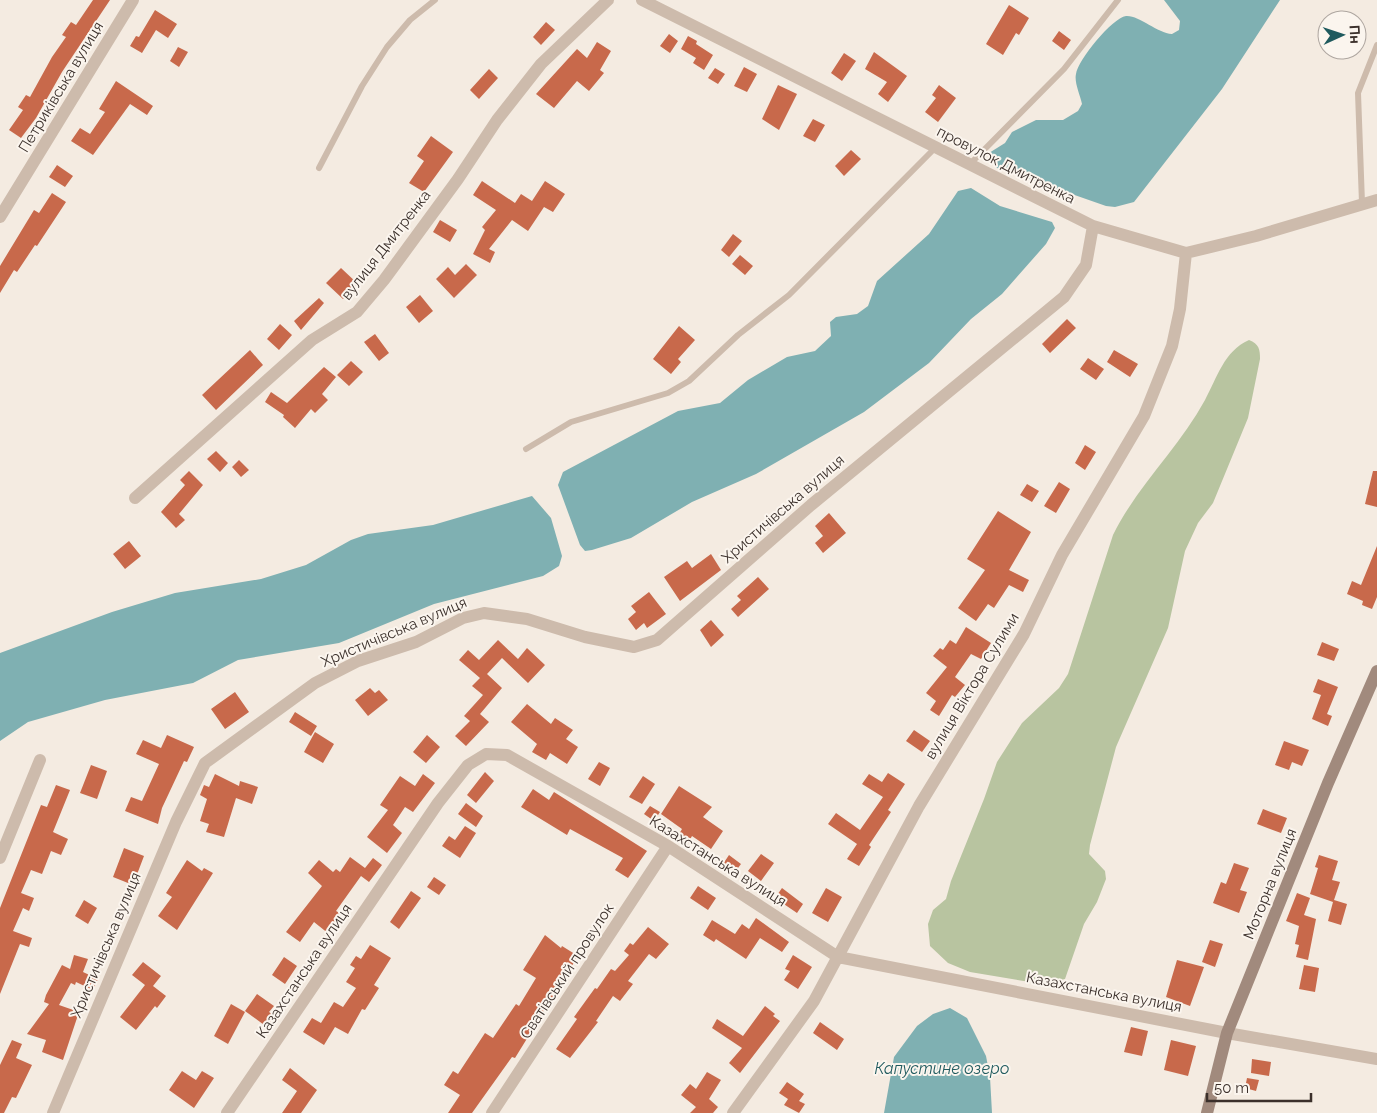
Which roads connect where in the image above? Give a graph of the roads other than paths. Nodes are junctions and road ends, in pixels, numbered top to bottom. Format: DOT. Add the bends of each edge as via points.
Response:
graph roads {
  1 [pos="133,0"];
  2 [pos="434,0"];
  3 [pos="608,0"];
  4 [pos="642,0"];
  5 [pos="1118,0"];
  6 [pos="1377,45"];
  7 [pos="935,148"];
  8 [pos="970,164"];
  9 [pos="319,168"];
  10 [pos="1377,200"];
  11 [pos="1362,203"];
  12 [pos="0,217"];
  13 [pos="1092,226"];
  14 [pos="1186,253"];
  15 [pos="526,449"];
  16 [pos="135,498"];
  17 [pos="1377,671"];
  18 [pos="40,760"];
  19 [pos="668,846"];
  20 [pos="0,858"];
  21 [pos="838,957"];
  22 [pos="1227,1033"];
  23 [pos="1377,1059"];
  24 [pos="53,1113"];
  25 [pos="227,1113"];
  26 [pos="492,1113"];
  27 [pos="733,1113"];
  28 [pos="1207,1113"];
  1 -- 12 [label="street, Петриківська вулиця"];
  2 -- 9 [label="lane" via="410,20 387,47 362,86"];
  3 -- 16 [label="street, вулиця Дмитренка" via="541,64 497,120 384,280 357,312 304,346"];
  4 -- 7 [label="street, провулок Дмитренка"];
  5 -- 8 [label="lane" via="1064,69"];
  6 -- 11 [label="lane" via="1358,93"];
  7 -- 8 [label="street, провулок Дмитренка"];
  7 -- 15 [label="lane" via="789,295 738,335 689,381 668,393 571,422"];
  8 -- 13 [label="street, провулок Дмитренка"];
  10 -- 11 [label="street, провулок Дмитренка"];
  11 -- 14 [label="street, провулок Дмитренка" via="1256,236"];
  13 -- 14 [label="street, провулок Дмитренка"];
  13 -- 24 [label="street, Христичівська вулиця" via="1086,265 1064,297 810,505 657,640 634,647 584,637 527,619 484,613 463,618 416,642 358,662 315,683 205,763 176,822"];
  14 -- 21 [label="street, вулиця Віктора Сулими" via="1172,346 1144,416 1062,555 1024,634 919,806"];
  17 -- 22 [label="street, Моторна вулиця"];
  18 -- 20 [label="street"];
  19 -- 21 [label="street, Казахстанська вулиця"];
  19 -- 25 [label="street, Казахстанська вулиця" via="507,755 486,754 468,765 438,803"];
  19 -- 26 [label="street, Сватівський провулок"];
  21 -- 22 [label="street, Казахстанська вулиця"];
  21 -- 27 [label="street, вулиця Віктора Сулими" via="814,1001"];
  22 -- 23 [label="street, Казахстанська вулиця"];
  22 -- 28 [label="street, Моторна вулиця"];
}
